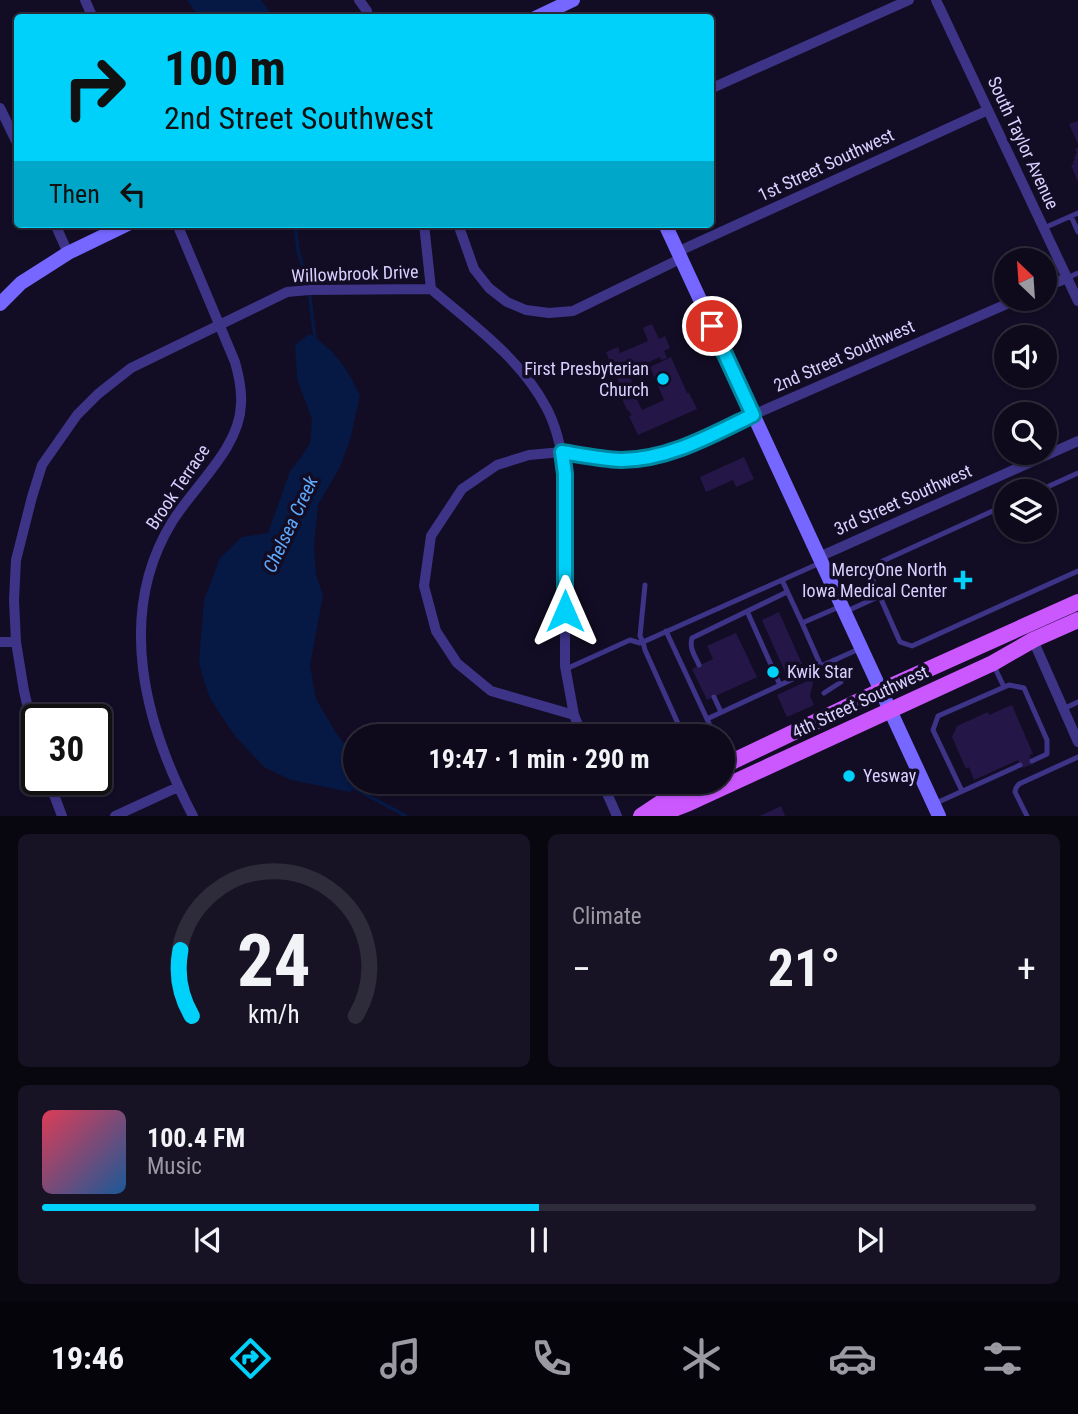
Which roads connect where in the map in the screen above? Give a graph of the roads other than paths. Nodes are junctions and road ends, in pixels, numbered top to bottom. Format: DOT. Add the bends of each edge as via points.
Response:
graph roads {
  1 [pos="359,0"];
  2 [pos="909,0"];
  3 [pos="936,0"];
  4 [pos="568,1"];
  5 [pos="368,9"];
  6 [pos="543,14"];
  7 [pos="714,87"];
  8 [pos="0,108"];
  9 [pos="988,110"];
  10 [pos="14,137"];
  11 [pos="1078,213"];
  12 [pos="1070,216"];
  13 [pos="57,228"];
  14 [pos="120,228"];
  15 [pos="179,228"];
  16 [pos="424,228"];
  17 [pos="459,228"];
  18 [pos="667,228"];
  19 [pos="1044,228"];
  20 [pos="1078,232"];
  21 [pos="68,253"];
  22 [pos="679,256"];
  23 [pos="1078,273"];
  24 [pos="1067,278"];
  25 [pos="1057,282"];
  26 [pos="431,289"];
  27 [pos="1078,301"];
  28 [pos="0,304"];
  29 [pos="994,310"];
  30 [pos="220,325"];
  31 [pos="753,415"];
  32 [pos="1078,441"];
  33 [pos="562,452"];
  34 [pos="1078,473"];
  35 [pos="1057,482"];
  36 [pos="994,510"];
  37 [pos="820,560"];
  38 [pos="1078,571"];
  39 [pos="782,580"];
  40 [pos="645,584"];
  41 [pos="787,592"];
  42 [pos="880,596"];
  43 [pos="1078,602"];
  44 [pos="843,609"];
  45 [pos="747,611"];
  46 [pos="1078,620"];
  47 [pos="802,623"];
  48 [pos="666,631"];
  49 [pos="1033,640"];
  50 [pos="0,642"];
  51 [pos="16,642"];
  52 [pos="643,642"];
  53 [pos="861,648"];
  54 [pos="834,660"];
  55 [pos="993,663"];
  56 [pos="699,665"];
  57 [pos="821,666"];
  58 [pos="566,668"];
  59 [pos="780,685"];
  60 [pos="1004,687"];
  61 [pos="882,690"];
  62 [pos="824,694"];
  63 [pos="714,696"];
  64 [pos="1078,702"];
  65 [pos="27,704"];
  66 [pos="891,709"];
  67 [pos="1063,709"];
  68 [pos="721,712"];
  69 [pos="574,715"];
  70 [pos="706,719"];
  71 [pos="578,724"];
  72 [pos="678,724"];
  73 [pos="708,724"];
  74 [pos="1078,742"];
  75 [pos="735,756"];
  76 [pos="1078,757"];
  77 [pos="1031,761"];
  78 [pos="1020,765"];
  79 [pos="177,787"];
  80 [pos="962,791"];
  81 [pos="608,794"];
  82 [pos="674,794"];
  83 [pos="54,795"];
  84 [pos="936,810"];
  85 [pos="62,816"];
  86 [pos="115,816"];
  87 [pos="192,816"];
  88 [pos="617,816"];
  89 [pos="641,816"];
  90 [pos="656,816"];
  91 [pos="1027,816"];
  1 -- 5 [label="street"];
  2 -- 7 [label="street"];
  3 -- 9 [label="street, South Taylor Avenue"];
  4 -- 6 [label="main road"];
  8 -- 10 [label="street"];
  9 -- 19 [label="street, South Taylor Avenue"];
  9 -- 22 [label="street, 1st Street Southwest"];
  11 -- 12 [label="lane"];
  12 -- 19 [label="lane"];
  12 -- 20 [label="lane"];
  13 -- 21 [label="street"];
  14 -- 21 [label="main road"];
  15 -- 30 [label="street, Brook Terrace"];
  16 -- 26 [label="street"];
  17 -- 22 [label="street, 1st Street Southwest" via="474,269 489,288 526,310 549,313 573,312"];
  18 -- 22 [label="main road"];
  19 -- 24 [label="street, South Taylor Avenue"];
  21 -- 28 [label="main road" via="21,283"];
  22 -- 31 [label="main road"];
  23 -- 24 [label="lane"];
  24 -- 25 [label="street"];
  24 -- 27 [label="street, South Taylor Avenue"];
  26 -- 30 [label="street, Willowbrook Drive" via="287,292"];
  26 -- 33 [label="street, Willowbrook Drive" via="526,375 548,409"];
  29 -- 31 [label="street, 2nd Street Southwest"];
  30 -- 51 [label="street, Willowbrook Drive" via="131,368 78,415 42,465 16,561"];
  30 -- 79 [label="street, Brook Terrace" via="240,384 237,427 172,521 145,586 140,616 145,684"];
  31 -- 33 [label="street, 2nd Street Southwest" via="682,448 653,456 622,460"];
  31 -- 37 [label="main road"];
  32 -- 37 [label="street, 3rd Street Southwest"];
  33 -- 58 [label="street, Willowbrook Drive"];
  33 -- 69 [label="street, 2nd Street Southwest" via="529,455 497,465 462,489 431,536 425,586 436,631 457,663 491,691"];
  34 -- 35 [label="lane"];
  36 -- 42 [label="lane" via="876,564 870,574"];
  37 -- 39 [label="lane"];
  37 -- 44 [label="main road"];
  38 -- 42 [label="lane" via="912,646 900,642"];
  39 -- 41 [label="lane"];
  39 -- 48 [label="lane"];
  40 -- 52 [label="lane"];
  41 -- 45 [label="lane"];
  41 -- 47 [label="lane"];
  42 -- 44 [label="lane"];
  43 -- 61 [label="main road, 4th Street Southwest"];
  44 -- 47 [label="lane"];
  44 -- 53 [label="main road"];
  45 -- 56 [label="lane" via="692,638"];
  45 -- 59 [label="lane"];
  46 -- 49 [label="main road, 4th Street Southwest"];
  47 -- 57 [label="lane"];
  48 -- 52 [label="lane"];
  48 -- 70 [label="lane"];
  49 -- 55 [label="main road, 4th Street Southwest"];
  49 -- 67 [label="street"];
  50 -- 51 [label="street"];
  51 -- 65 [label="street, Willowbrook Drive"];
  52 -- 58 [label="lane" via="630,640"];
  52 -- 72 [label="lane"];
  53 -- 54 [label="lane"];
  53 -- 61 [label="main road"];
  54 -- 57 [label="lane"];
  54 -- 62 [label="lane" via="841,682"];
  55 -- 60 [label="lane"];
  55 -- 66 [label="main road, 4th Street Southwest"];
  57 -- 59 [label="lane"];
  58 -- 69 [label="street, Willowbrook Drive"];
  59 -- 68 [label="lane"];
  60 -- 77 [label="lane" via="1024,688 1047,740 1047,754"];
  60 -- 80 [label="lane" via="938,716 933,730"];
  61 -- 66 [label="main road"];
  61 -- 75 [label="main road, 4th Street Southwest"];
  63 -- 68 [label="lane"];
  64 -- 67 [label="lane"];
  66 -- 84 [label="main road"];
  66 -- 90 [label="main road, 4th Street Southwest"];
  67 -- 74 [label="street"];
  68 -- 70 [label="lane"];
  69 -- 71 [label="street, Willowbrook Drive"];
  70 -- 73 [label="lane"];
  76 -- 91 [label="lane" via="1019,784 1016,792"];
  78 -- 80 [label="lane"];
  79 -- 86 [label="street"];
  79 -- 87 [label="street, Brook Terrace"];
  80 -- 84 [label="lane"];
  81 -- 88 [label="street"];
  82 -- 89 [label="main road"];
  83 -- 85 [label="street"];
}
